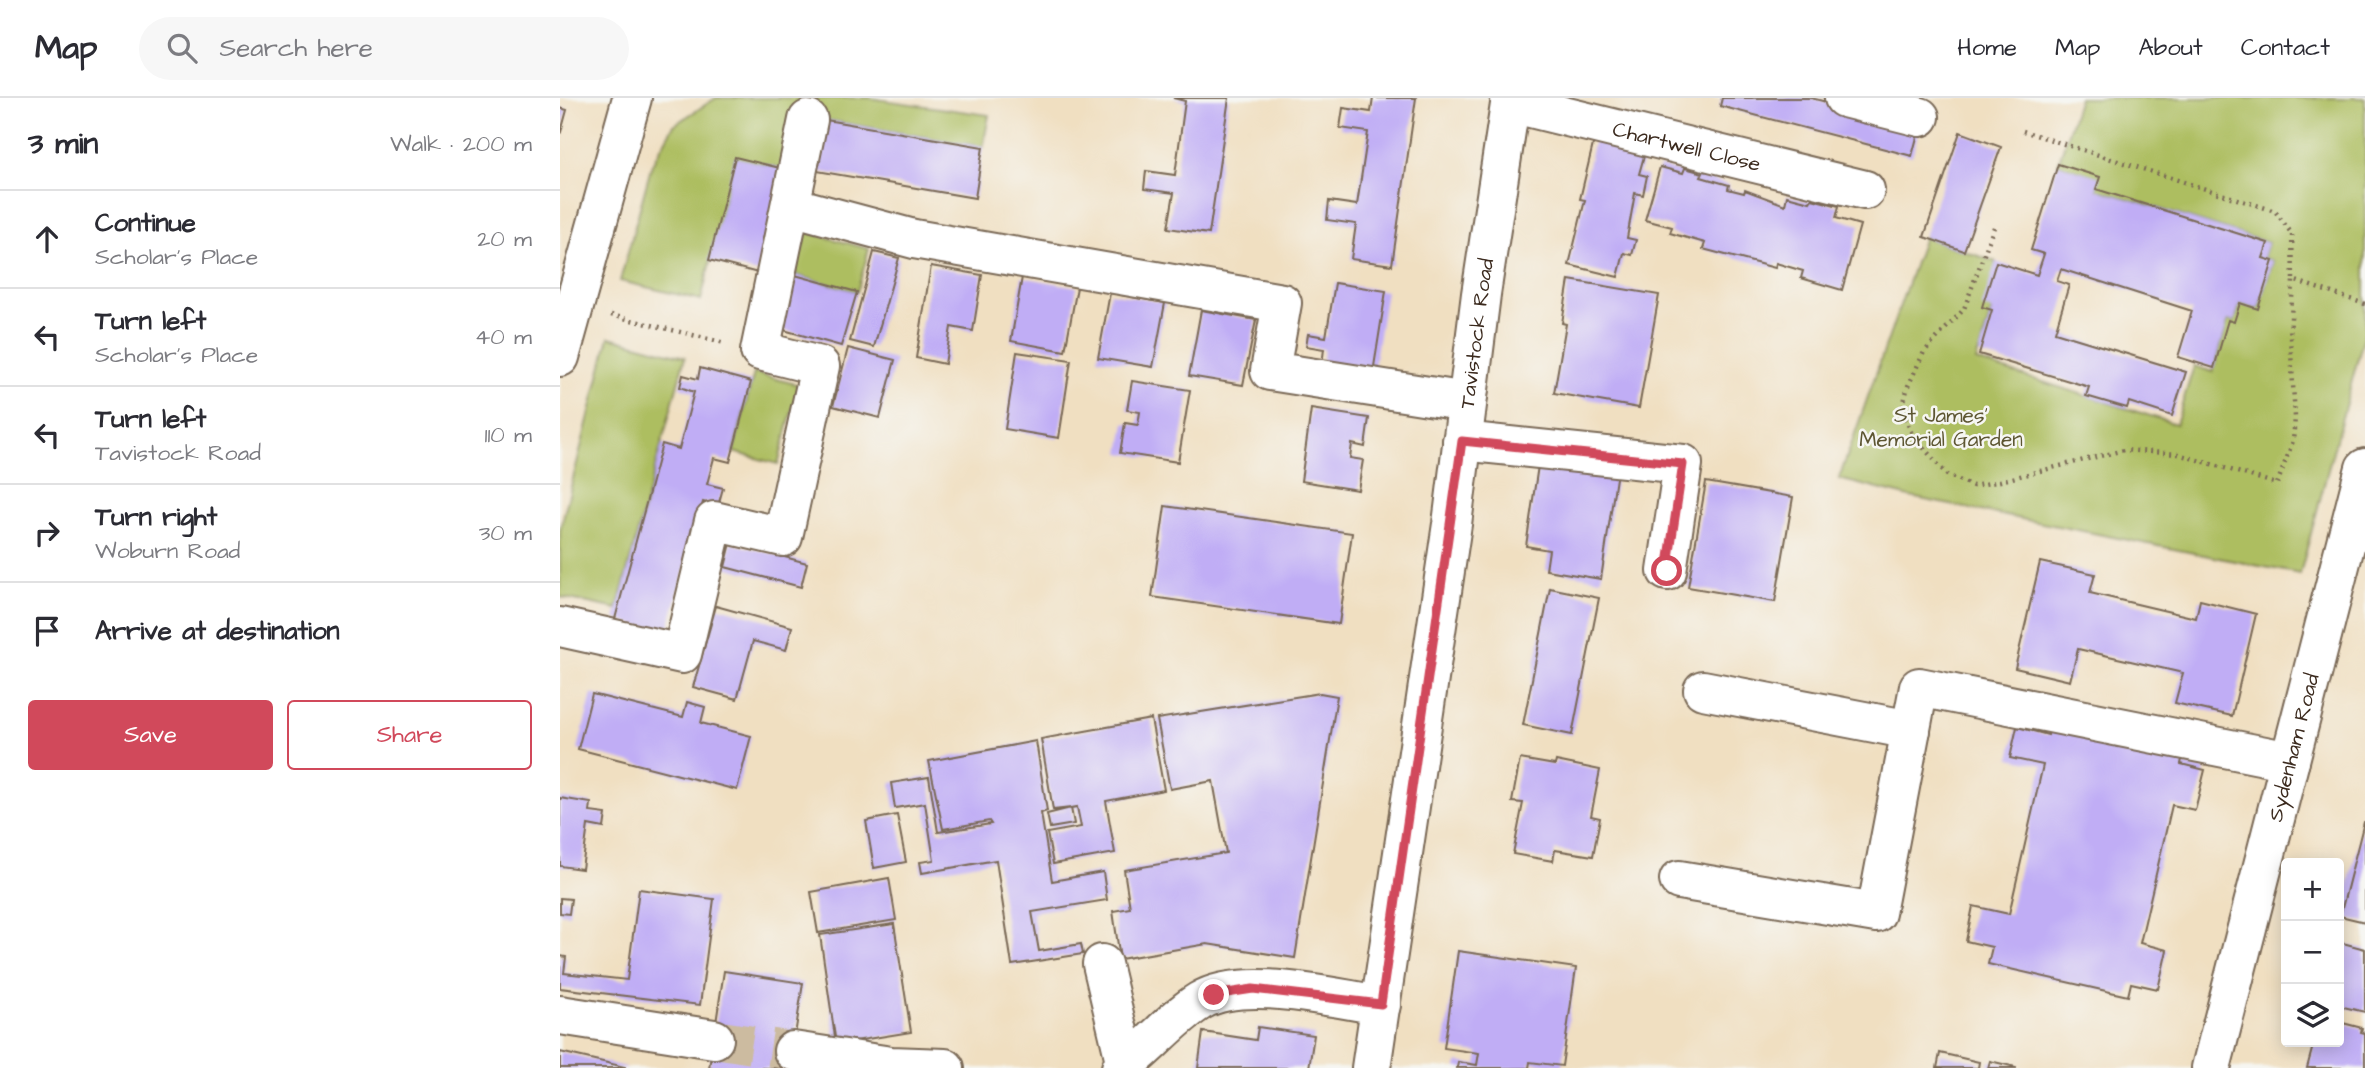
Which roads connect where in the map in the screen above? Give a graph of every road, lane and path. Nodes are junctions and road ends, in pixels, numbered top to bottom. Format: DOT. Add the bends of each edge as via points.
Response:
graph roads {
  1 [pos="632,98"];
  2 [pos="1844,98"];
  3 [pos="1510,100"];
  4 [pos="1920,117"];
  5 [pos="808,120"];
  6 [pos="2023,131"];
  7 [pos="1865,190"];
  8 [pos="791,206"];
  9 [pos="1994,227"];
  10 [pos="2293,280"];
  11 [pos="2365,304"];
  12 [pos="573,306"];
  13 [pos="760,351"];
  14 [pos="560,357"];
  15 [pos="1466,402"];
  16 [pos="1462,441"];
  17 [pos="2365,468"];
  18 [pos="1667,571"];
  19 [pos="560,627"];
  20 [pos="1703,690"];
  21 [pos="1911,730"];
  22 [pos="2290,761"];
  23 [pos="1679,880"];
  24 [pos="1102,964"];
  25 [pos="1381,1004"];
  26 [pos="560,1015"];
  27 [pos="714,1039"];
  28 [pos="793,1051"];
  29 [pos="891,1066"];
  30 [pos="1124,1066"];
  31 [pos="945,1068"];
  32 [pos="1371,1068"];
  33 [pos="2211,1068"];
  1 -- 12 [label="street"];
  2 -- 4 [label="street"];
  3 -- 7 [label="street, Chartwell Close"];
  3 -- 15 [label="street, Tavistock Road"];
  5 -- 8 [label="street"];
  6 -- 10 [label="path" via="2275,211 2292,234"];
  8 -- 13 [label="street"];
  8 -- 15 [label="street" via="914,239 1282,303 1270,371"];
  9 -- 10 [label="path" via="1965,309 1924,352 1902,410 1912,434 1947,475 1973,486 2124,450 2178,454 2277,484 2294,442"];
  10 -- 11 [label="path"];
  12 -- 13 [label="path"];
  12 -- 14 [label="street"];
  13 -- 19 [label="street" via="820,366 783,537 714,521 682,654"];
  15 -- 16 [label="street, Tavistock Road"];
  16 -- 18 [label="street" via="1683,464"];
  16 -- 25 [label="street, Tavistock Road"];
  17 -- 22 [label="street, Sydenham Road"];
  20 -- 21 [label="street"];
  21 -- 22 [label="street" via="1919,687"];
  21 -- 23 [label="street" via="1877,913"];
  22 -- 33 [label="street, Sydenham Road"];
  24 -- 30 [label="street"];
  25 -- 30 [label="street" via="1253,989 1227,991 1187,1010"];
  25 -- 32 [label="street, Tavistock Road"];
  26 -- 27 [label="street"];
  28 -- 29 [label="street"];
  29 -- 31 [label="street"];
}
